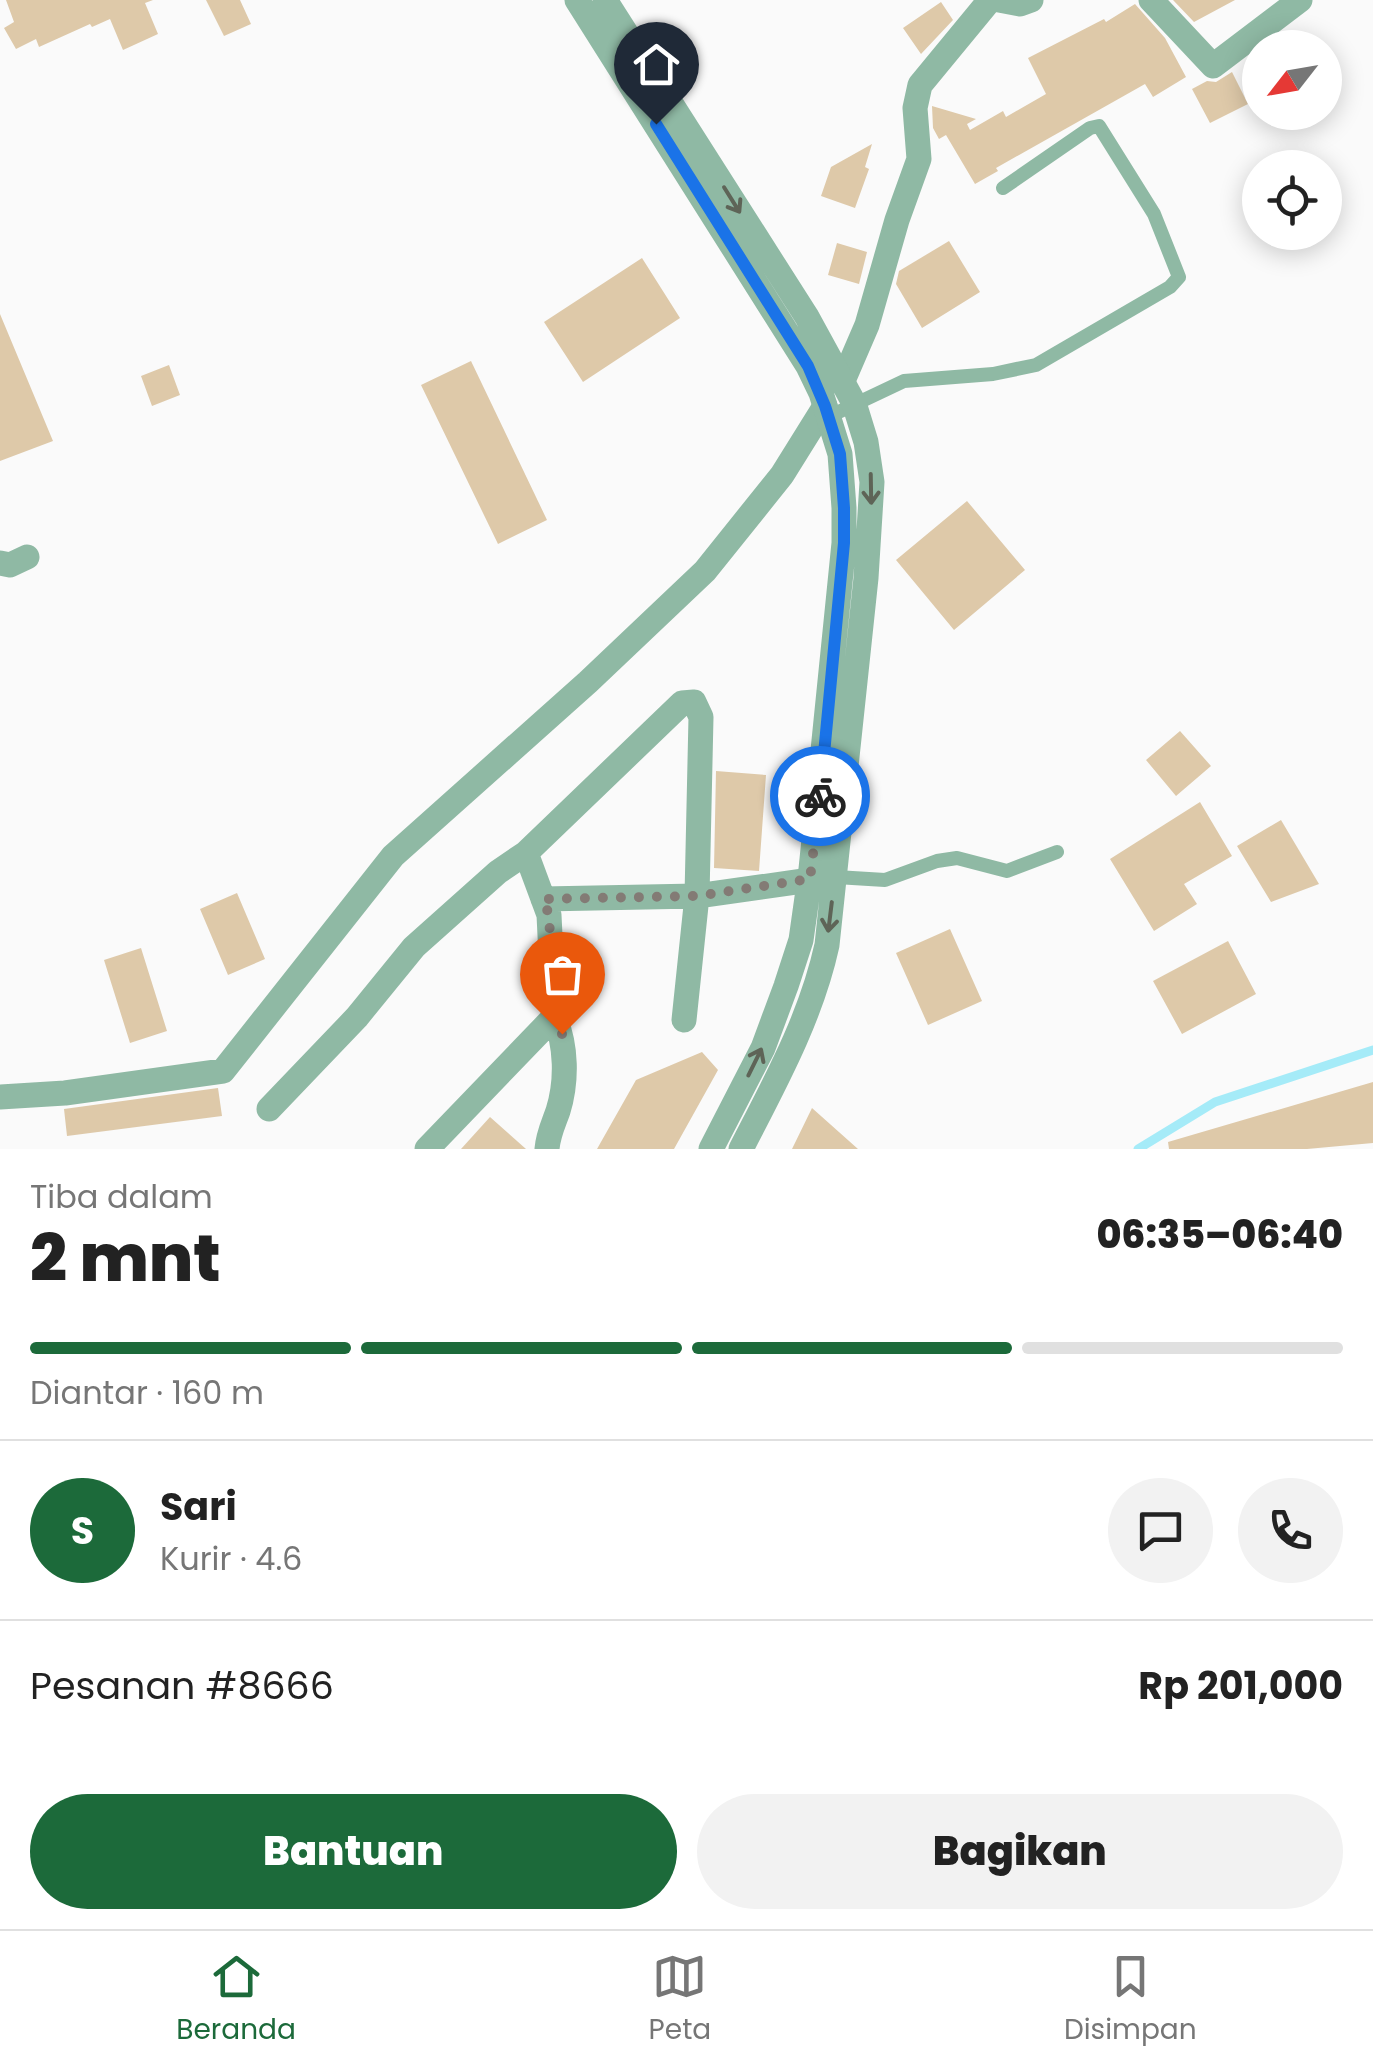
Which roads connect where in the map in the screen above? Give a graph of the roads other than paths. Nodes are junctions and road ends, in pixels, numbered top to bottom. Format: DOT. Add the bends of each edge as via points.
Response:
graph roads {
  1 [pos="578,0"];
  2 [pos="604,0"];
  3 [pos="990,0"];
  4 [pos="999,0"];
  5 [pos="1032,0"];
  6 [pos="1151,0"];
  7 [pos="1300,0"];
  8 [pos="1003,188"];
  9 [pos="848,393"];
  10 [pos="827,411"];
  11 [pos="27,557"];
  12 [pos="0,563"];
  13 [pos="1058,852"];
  14 [pos="526,853"];
  15 [pos="823,878"];
  16 [pos="697,896"];
  17 [pos="543,899"];
  18 [pos="554,1018"];
  19 [pos="684,1020"];
  20 [pos="0,1097"];
  21 [pos="269,1108"];
  22 [pos="427,1149"];
  23 [pos="547,1149"];
  24 [pos="711,1149"];
  25 [pos="741,1149"];
  1 -- 10 [label="street" via="808,366"];
  2 -- 9 [label="street, one-way" via="807,317"];
  3 -- 9 [label="street" via="920,84 919,159"];
  4 -- 5 [label="street"];
  6 -- 7 [label="street" via="1213,66"];
  8 -- 9 [label="lane" via="1099,126 1154,214 1179,276 1036,365"];
  9 -- 10 [label="lane"];
  9 -- 15 [label="street, one-way" via="866,442 871,506"];
  10 -- 15 [label="street" via="840,454 844,543"];
  10 -- 20 [label="street" via="705,571 393,856 223,1072"];
  11 -- 12 [label="street"];
  13 -- 15 [label="lane" via="1007,871 956,858 885,880"];
  14 -- 16 [label="street" via="682,703 694,702 701,717"];
  14 -- 17 [label="street"];
  14 -- 21 [label="street" via="414,947"];
  15 -- 16 [label="street"];
  24 -- 15 [label="street, one-way" via="763,1048"];
  15 -- 25 [label="street, one-way" via="827,945 808,1009"];
  16 -- 17 [label="street"];
  16 -- 19 [label="street"];
  17 -- 18 [label="street"];
  18 -- 22 [label="street"];
  18 -- 23 [label="street" via="564,1058"];
}
